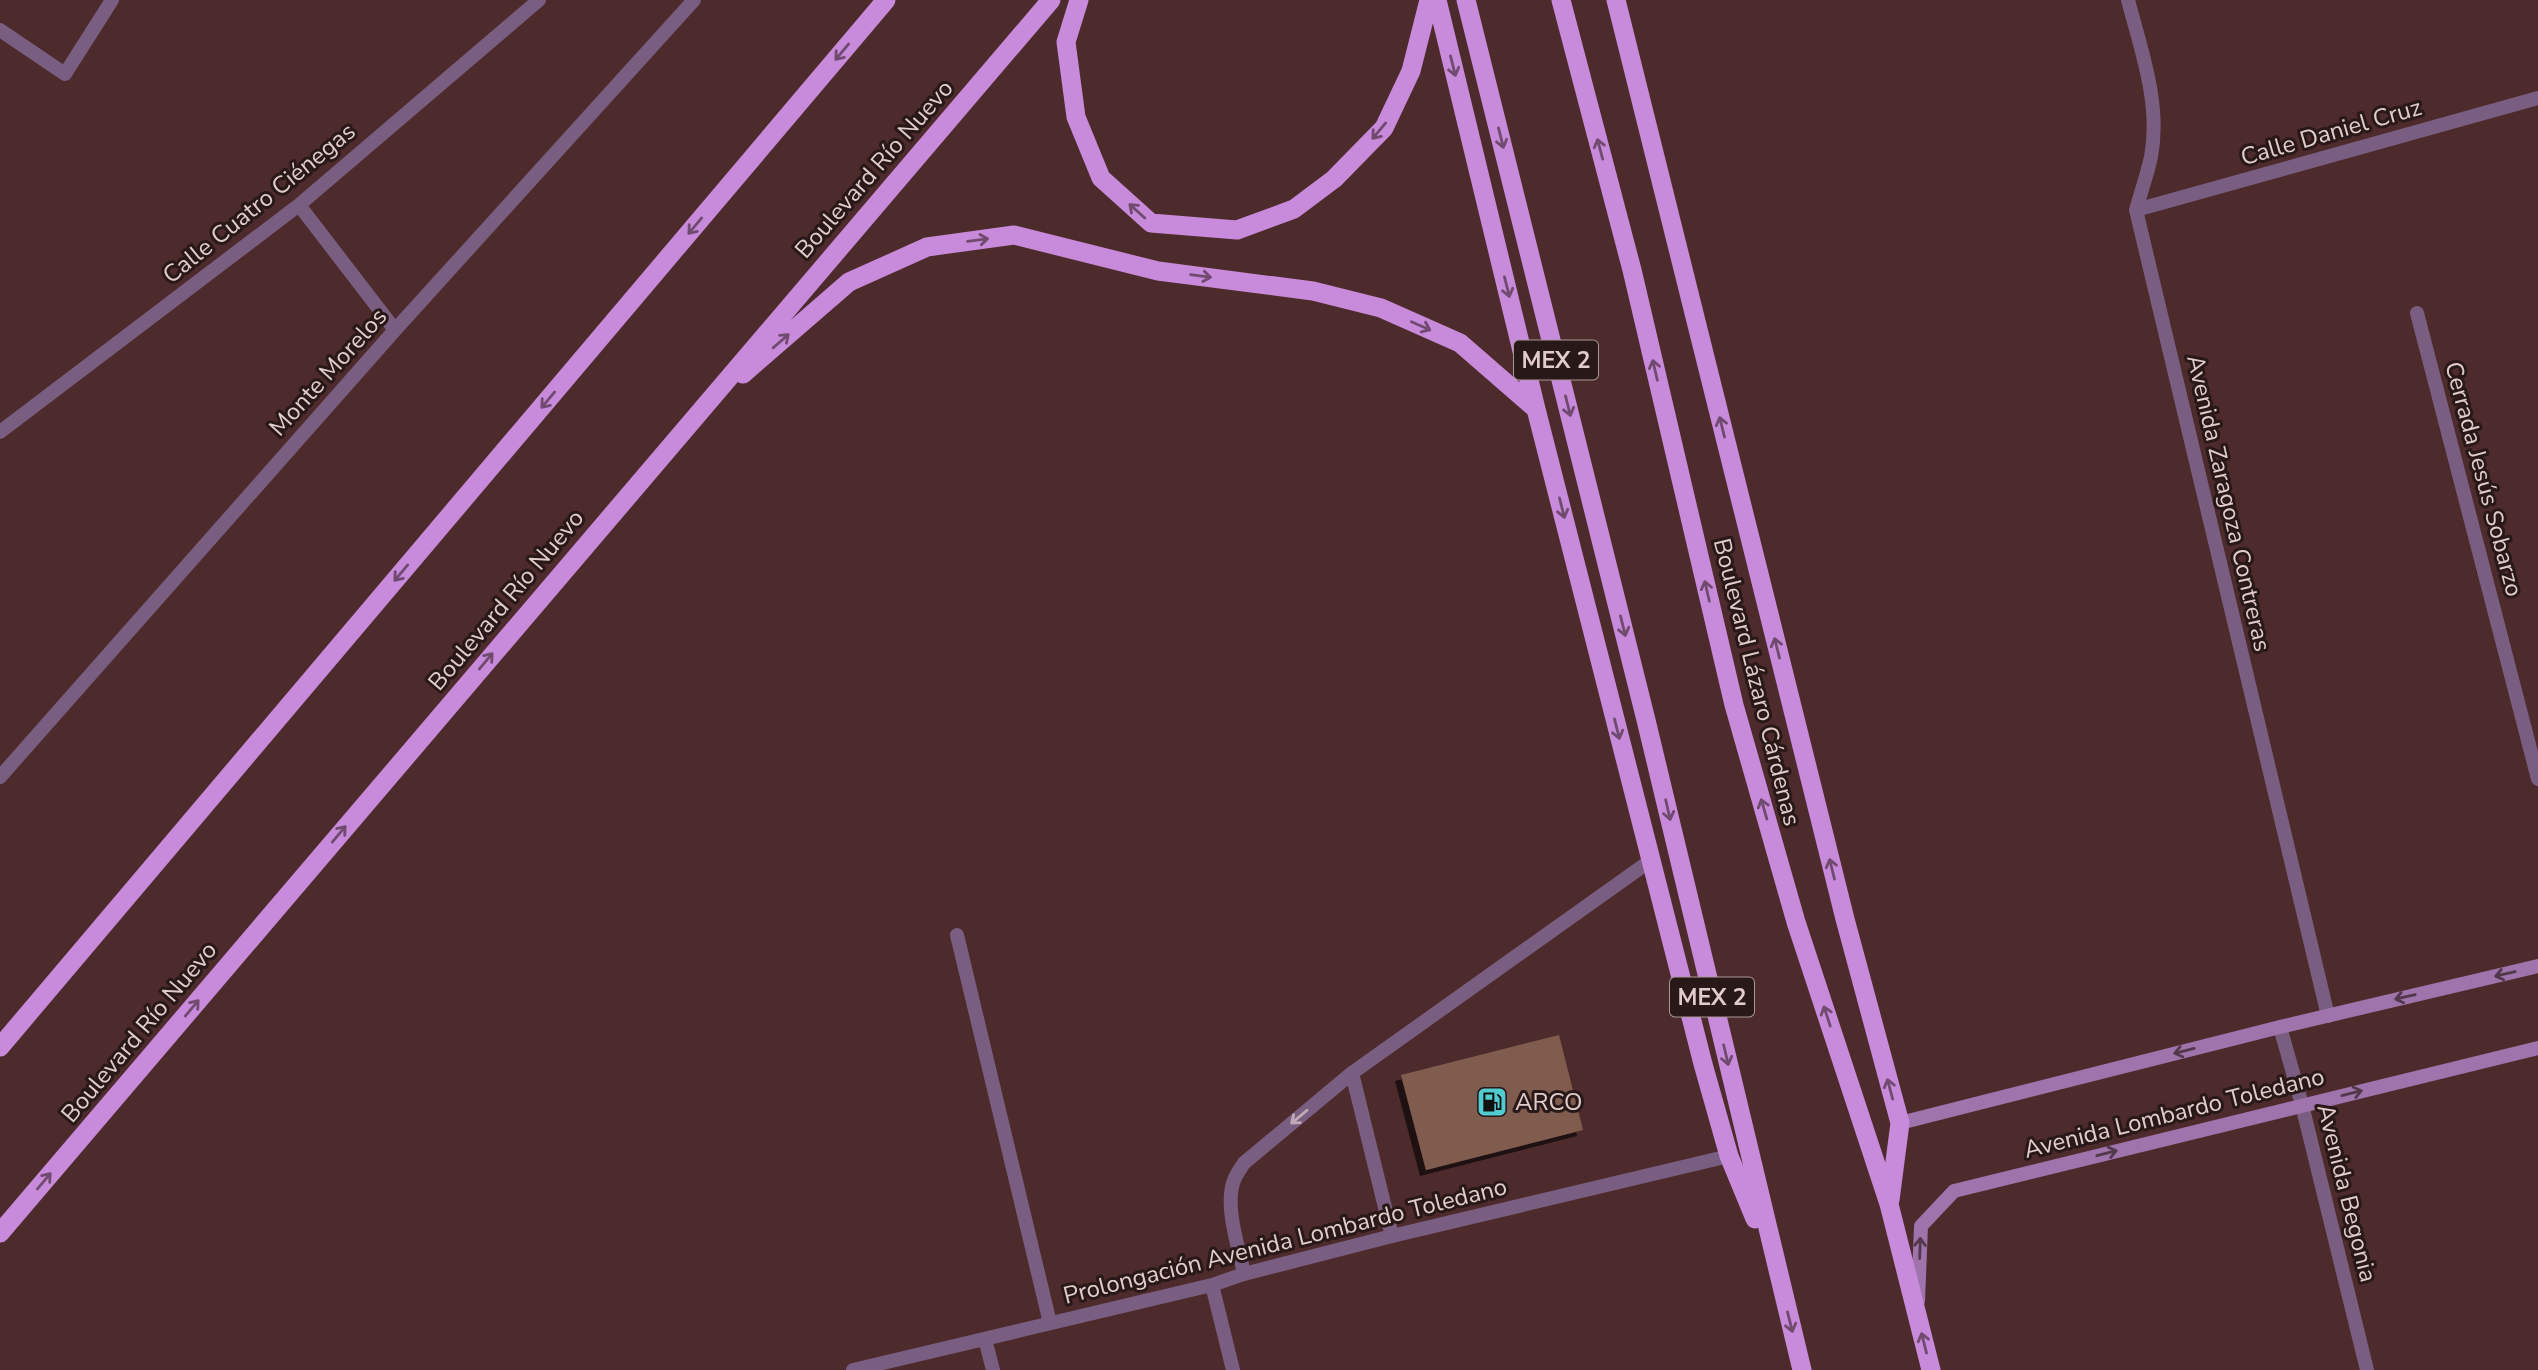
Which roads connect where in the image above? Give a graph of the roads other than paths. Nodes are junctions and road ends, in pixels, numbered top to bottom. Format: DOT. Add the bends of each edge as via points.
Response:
graph roads {
  1 [pos="112,0"];
  2 [pos="539,0"];
  3 [pos="694,0"];
  4 [pos="886,0"];
  5 [pos="1051,0"];
  6 [pos="1079,0"];
  7 [pos="1429,0"];
  8 [pos="1437,0"];
  9 [pos="1466,0"];
  10 [pos="1561,0"];
  11 [pos="1616,0"];
  12 [pos="2128,0"];
  13 [pos="0,30"];
  14 [pos="2538,98"];
  15 [pos="299,205"];
  16 [pos="2136,210"];
  17 [pos="2417,313"];
  18 [pos="396,330"];
  19 [pos="1536,408"];
  20 [pos="692,418"];
  21 [pos="0,432"];
  22 [pos="0,777"];
  23 [pos="2538,779"];
  24 [pos="1650,861"];
  25 [pos="957,935"];
  26 [pos="2538,966"];
  27 [pos="2328,1016"];
  28 [pos="2280,1027"];
  29 [pos="0,1047"];
  30 [pos="2538,1048"];
  31 [pos="1352,1073"];
  32 [pos="2302,1105"];
  33 [pos="1900,1123"];
  34 [pos="1729,1156"];
  35 [pos="1889,1204"];
  36 [pos="0,1233"];
  37 [pos="1392,1236"];
  38 [pos="1244,1274"];
  39 [pos="1779,1275"];
  40 [pos="1212,1285"];
  41 [pos="1917,1316"];
  42 [pos="1050,1323"];
  43 [pos="985,1339"];
  44 [pos="853,1370"];
  45 [pos="993,1370"];
  46 [pos="1233,1370"];
  47 [pos="1802,1370"];
  48 [pos="1931,1370"];
  49 [pos="2367,1370"];
  1 -- 13 [label="street" via="65,75"];
  2 -- 15 [label="street, Calle Cuatro Ciénegas"];
  3 -- 18 [label="street, Monte Morelos"];
  4 -- 29 [label="highway, one-way"];
  5 -- 20 [label="highway, Boulevard Río Nuevo"];
  7 -- 6 [label="highway, one-way" via="1411,71 1384,128 1334,179 1294,209 1237,230 1151,223 1101,178 1076,117 1066,42"];
  8 -- 19 [label="highway, one-way"];
  9 -- 39 [label="highway, MEX 2, one-way"];
  35 -- 10 [label="highway, Boulevard Lázaro Cárdenas, one-way" via="1796,922 1734,705 1632,270"];
  33 -- 11 [label="highway, one-way" via="1841,906"];
  12 -- 16 [label="street, Avenida Zaragoza Contreras" via="2150,86 2153,124 2151,156"];
  14 -- 16 [label="street, Calle Daniel Cruz"];
  15 -- 18 [label="street"];
  15 -- 21 [label="street, Calle Cuatro Ciénegas"];
  16 -- 27 [label="street, Avenida Zaragoza Contreras"];
  17 -- 23 [label="street, Cerrada Jesús Sobarzo"];
  18 -- 22 [label="street, Monte Morelos"];
  20 -- 19 [label="highway, one-way" via="849,282 927,247 1014,235 1158,271 1313,291 1381,308 1460,343"];
  19 -- 24 [label="highway, one-way"];
  36 -- 20 [label="highway, Boulevard Río Nuevo, one-way"];
  24 -- 31 [label="street"];
  24 -- 34 [label="highway"];
  25 -- 42 [label="street"];
  26 -- 27 [label="main road, one-way"];
  27 -- 28 [label="main road"];
  28 -- 32 [label="street, Avenida Begonia"];
  28 -- 33 [label="main road, one-way"];
  32 -- 30 [label="main road, Avenida Lombardo Toledano, one-way"];
  31 -- 37 [label="street"];
  31 -- 38 [label="street, one-way" via="1244,1163 1234,1178 1233,1224"];
  41 -- 32 [label="main road, Avenida Lombardo Toledano, one-way" via="1921,1226 1954,1191"];
  32 -- 49 [label="street, Avenida Begonia"];
  33 -- 35 [label="highway"];
  34 -- 37 [label="street, Prolongación Avenida Lombardo Toledano"];
  34 -- 39 [label="highway"];
  35 -- 41 [label="highway, Boulevard Lázaro Cárdenas"];
  37 -- 38 [label="street, Prolongación Avenida Lombardo Toledano"];
  38 -- 40 [label="street, Prolongación Avenida Lombardo Toledano"];
  39 -- 47 [label="highway, MEX 2, one-way"];
  40 -- 42 [label="street, Prolongación Avenida Lombardo Toledano"];
  40 -- 46 [label="street"];
  48 -- 41 [label="highway, Boulevard Lázaro Cárdenas, one-way"];
  42 -- 43 [label="street, Prolongación Avenida Lombardo Toledano"];
  43 -- 44 [label="street, Prolongación Avenida Lombardo Toledano"];
  43 -- 45 [label="street"];
}
